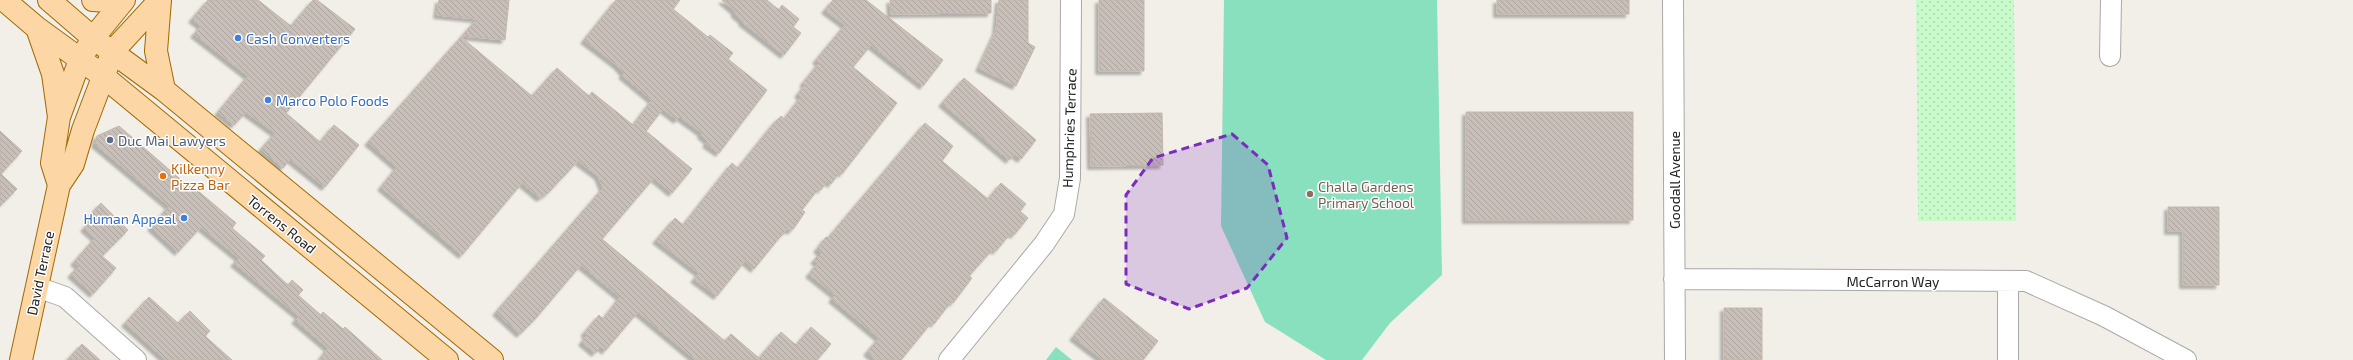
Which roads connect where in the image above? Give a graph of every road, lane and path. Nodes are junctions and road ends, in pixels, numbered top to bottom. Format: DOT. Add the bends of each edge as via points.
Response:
graph roads {
  1 [pos="4,0"];
  2 [pos="49,0"];
  3 [pos="93,0"];
  4 [pos="160,0"];
  5 [pos="1071,0"];
  6 [pos="1673,0"];
  7 [pos="2111,0"];
  8 [pos="123,1"];
  9 [pos="38,28"];
  10 [pos="93,38"];
  11 [pos="113,51"];
  12 [pos="2110,56"];
  13 [pos="80,60"];
  14 [pos="103,76"];
  15 [pos="164,90"];
  16 [pos="59,117"];
  17 [pos="60,185"];
  18 [pos="1674,279"];
  19 [pos="2008,281"];
  20 [pos="37,287"];
  21 [pos="21,360"];
  22 [pos="136,360"];
  23 [pos="448,360"];
  24 [pos="492,360"];
  25 [pos="949,360"];
  26 [pos="1675,360"];
  27 [pos="2008,360"];
  28 [pos="2186,360"];
  1 -- 9 [label="main road, Torrens Road"];
  2 -- 10 [label="main road, Torrens Road"];
  3 -- 8 [label="main road"];
  4 -- 11 [label="main road"];
  4 -- 15 [label="main road" via="156,51"];
  5 -- 25 [label="street, Humphries Terrace" via="1070,178 1064,214 1044,244"];
  6 -- 18 [label="street, Goodall Avenue"];
  7 -- 12 [label="street"];
  8 -- 10 [label="main road"];
  9 -- 13 [label="main road, Torrens Road"];
  9 -- 16 [label="main road" via="53,74"];
  10 -- 11 [label="main road, Torrens Road"];
  10 -- 13 [label="main road"];
  11 -- 14 [label="main road, David Terrace"];
  11 -- 15 [label="main road, Torrens Road"];
  13 -- 14 [label="main road, Torrens Road"];
  13 -- 16 [label="main road"];
  14 -- 17 [label="main road, David Terrace" via="83,130 74,164"];
  14 -- 23 [label="main road, Torrens Road"];
  15 -- 24 [label="main road, Torrens Road"];
  16 -- 17 [label="main road" via="52,163"];
  17 -- 20 [label="main road, David Terrace"];
  18 -- 19 [label="street, McCarron Way"];
  18 -- 26 [label="street, Goodall Avenue"];
  19 -- 27 [label="street"];
  19 -- 28 [label="street, McCarron Way" via="2037,284"];
  20 -- 21 [label="main road, David Terrace"];
  20 -- 22 [label="street" via="65,296"];
}
